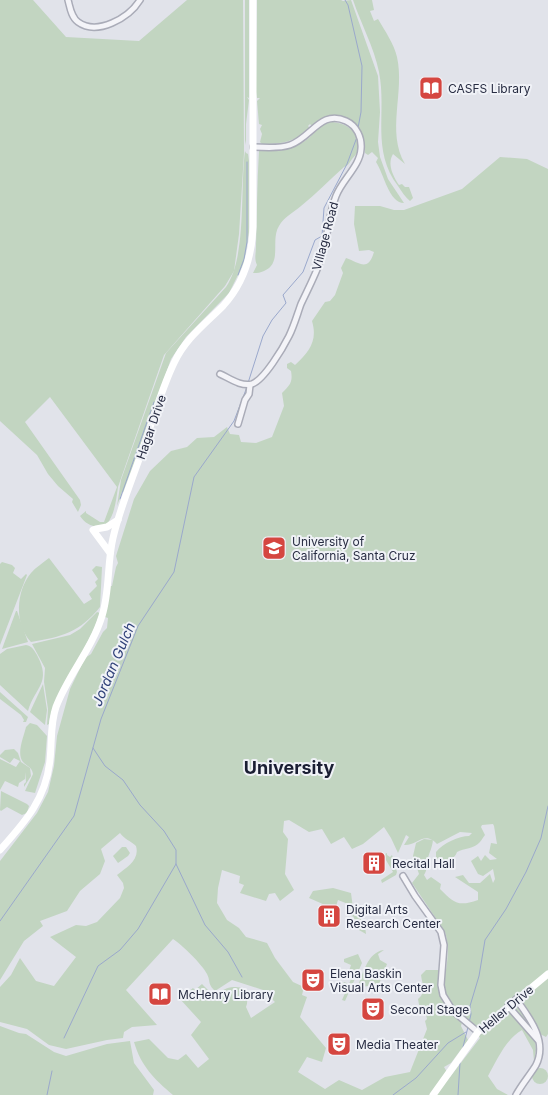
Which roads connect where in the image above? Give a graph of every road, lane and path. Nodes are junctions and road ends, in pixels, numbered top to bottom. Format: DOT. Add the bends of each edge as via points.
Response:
graph roads {
  1 [pos="68,0"];
  2 [pos="140,0"];
  3 [pos="252,0"];
  4 [pos="252,147"];
  5 [pos="220,374"];
  6 [pos="250,385"];
  7 [pos="238,424"];
  8 [pos="118,519"];
  9 [pos="94,530"];
  10 [pos="113,537"];
  11 [pos="110,553"];
  12 [pos="0,850"];
  13 [pos="403,876"];
  14 [pos="548,974"];
  15 [pos="516,999"];
  16 [pos="508,1006"];
  17 [pos="475,1029"];
  18 [pos="538,1040"];
  19 [pos="433,1095"];
  20 [pos="516,1095"];
  1 -- 2 [label="street" via="76,21 89,27 118,21"];
  3 -- 4 [label="main road, Hagar Drive"];
  4 -- 6 [label="street, Village Road" via="289,145 318,123 336,118 357,130 361,147 358,160 336,194 321,258 289,336 273,362"];
  4 -- 8 [label="main road, Hagar Drive" via="252,240 246,268 233,294 177,356"];
  5 -- 6 [label="street"];
  6 -- 7 [label="street"];
  8 -- 9 [label="main road" via="108,528"];
  8 -- 10 [label="main road, Hagar Drive"];
  9 -- 10 [label="main road"];
  9 -- 11 [label="main road"];
  10 -- 11 [label="main road, Hagar Drive"];
  11 -- 12 [label="main road, Hagar Drive" via="102,617 54,714 50,764 44,789 29,817"];
  13 -- 17 [label="street" via="441,932 444,945 443,995 453,1011"];
  14 -- 15 [label="main road, Heller Drive"];
  15 -- 16 [label="main road, Heller Drive"];
  15 -- 18 [label="street" via="534,1025"];
  16 -- 17 [label="main road, Heller Drive"];
  16 -- 18 [label="street"];
  17 -- 19 [label="main road, Heller Drive" via="468,1046"];
  18 -- 20 [label="street" via="537,1062"];
}
